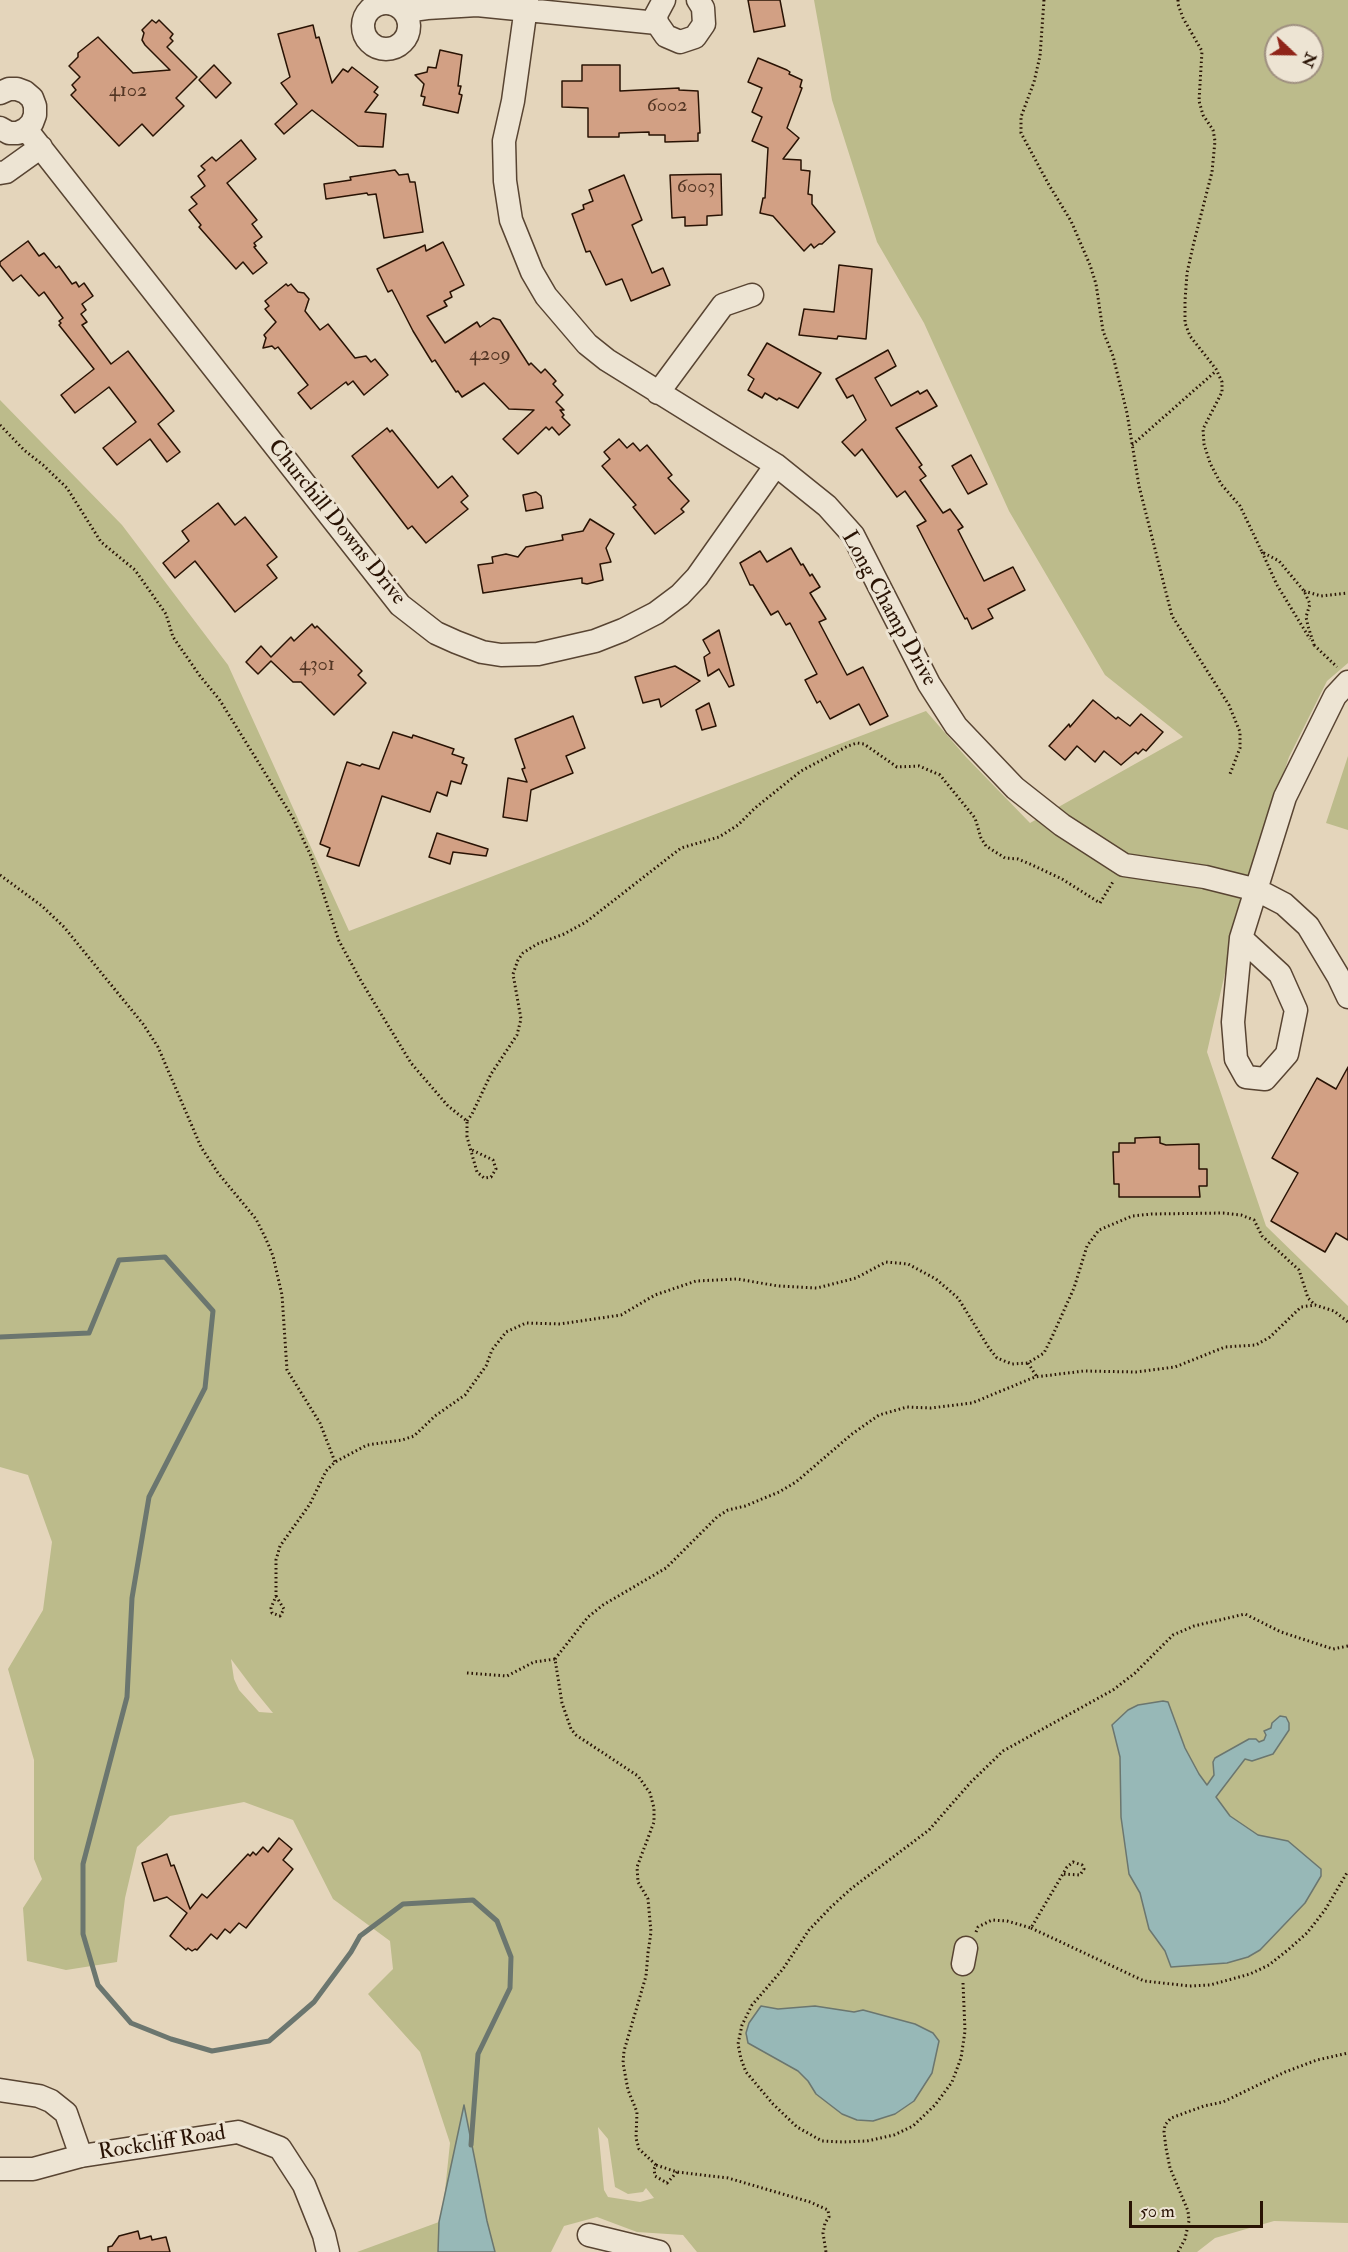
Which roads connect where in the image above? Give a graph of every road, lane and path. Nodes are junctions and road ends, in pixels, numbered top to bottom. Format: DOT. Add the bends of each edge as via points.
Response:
graph roads {
  1 [pos="664,0"];
  2 [pos="698,0"];
  3 [pos="1044,0"];
  4 [pos="1178,0"];
  5 [pos="526,5"];
  6 [pos="405,12"];
  7 [pos="657,23"];
  8 [pos="0,93"];
  9 [pos="0,128"];
  10 [pos="26,129"];
  11 [pos="40,147"];
  12 [pos="0,173"];
  13 [pos="752,296"];
  14 [pos="1217,371"];
  15 [pos="658,393"];
  16 [pos="0,425"];
  17 [pos="1132,446"];
  18 [pos="776,465"];
  19 [pos="1262,552"];
  20 [pos="1304,591"];
  21 [pos="1348,593"];
  22 [pos="1314,645"];
  23 [pos="1344,676"];
  24 [pos="1230,774"];
  25 [pos="1124,865"];
  26 [pos="0,875"];
  27 [pos="1257,890"];
  28 [pos="1241,938"];
  29 [pos="1348,997"];
  30 [pos="467,1121"];
  31 [pos="472,1150"];
  32 [pos="1315,1305"];
  33 [pos="1348,1322"];
  34 [pos="1028,1364"];
  35 [pos="1037,1377"];
  36 [pos="335,1462"];
  37 [pos="276,1596"];
  38 [pos="1348,1646"];
  39 [pos="555,1659"];
  40 [pos="467,1674"];
  41 [pos="1348,1871"];
  42 [pos="1063,1874"];
  43 [pos="1030,1928"];
  44 [pos="1348,2053"];
  45 [pos="0,2090"];
  46 [pos="81,2156"];
  47 [pos="656,2165"];
  48 [pos="0,2169"];
  49 [pos="677,2172"];
  50 [pos="589,2235"];
  51 [pos="328,2252"];
  52 [pos="659,2252"];
  53 [pos="826,2252"];
  54 [pos="1178,2252"];
  1 -- 7 [label="street" via="656,15"];
  2 -- 7 [label="street" via="705,16 695,37 681,42 673,40"];
  3 -- 17 [label="path" via="1040,56 1021,117 1021,133 1071,221 1090,265"];
  4 -- 14 [label="path" via="1183,18 1202,51 1199,101 1215,141 1212,172 1187,273 1185,323 1190,336"];
  5 -- 6 [label="street" via="456,5"];
  5 -- 7 [label="street"];
  5 -- 15 [label="street, Long Champ Drive" via="504,141 511,220 546,296 593,349"];
  8 -- 10 [label="street" via="17,89 32,98 35,115"];
  9 -- 10 [label="street" via="9,133"];
  10 -- 11 [label="street, Churchill Downs Drive"];
  11 -- 12 [label="street"];
  11 -- 18 [label="street, Churchill Downs Drive" via="400,605 436,633 456,642 501,655 538,654 595,641 657,613 697,577"];
  13 -- 15 [label="street" via="723,304"];
  14 -- 17 [label="path"];
  14 -- 19 [label="path" via="1222,392 1203,429 1204,444 1221,484 1240,506"];
  15 -- 18 [label="street, Long Champ Drive"];
  16 -- 30 [label="path" via="67,488 101,542 135,570 166,614 173,637 219,699 293,818 311,856 339,941 398,1046 448,1106"];
  17 -- 24 [label="path" via="1172,616 1238,725 1242,740"];
  18 -- 25 [label="street, Long Champ Drive" via="827,506 853,535 924,674 956,726 1015,788 1062,825"];
  19 -- 20 [label="path" via="1279,561"];
  19 -- 22 [label="path" via="1277,585"];
  20 -- 21 [label="path" via="1321,596"];
  20 -- 22 [label="path" via="1310,604 1306,617"];
  22 -- 23 [label="path"];
  23 -- 27 [label="street" via="1285,797"];
  25 -- 27 [label="street, Long Champ Drive" via="1205,877"];
  25 -- 30 [label="path" via="1100,903 1062,879 993,852 981,838 975,818 940,776 919,766 897,767 864,744 848,746 801,771 738,825 718,837 681,848 586,922 523,953 513,974 521,1020 517,1035"];
  26 -- 36 [label="path" via="64,927 158,1047 201,1147 256,1219 269,1247 282,1295 287,1370 320,1423"];
  27 -- 28 [label="street"];
  27 -- 29 [label="street, Long Champ Drive" via="1284,904 1308,926"];
  28 -- 28 [label="street" via="1233,1022 1236,1059 1246,1077 1265,1079 1287,1054 1296,1010 1280,974"];
  30 -- 31 [label="path"];
  31 -- 31 [label="path" via="493,1160 496,1169 491,1177 484,1178 477,1172"];
  32 -- 33 [label="path" via="1334,1311"];
  32 -- 34 [label="path" via="1308,1298 1299,1270 1262,1236 1254,1220 1223,1213 1132,1216 1099,1230 1087,1246 1074,1288 1044,1353"];
  32 -- 35 [label="path" via="1301,1307 1256,1345 1225,1347 1175,1367"];
  34 -- 35 [label="path"];
  34 -- 36 [label="path" via="1012,1364 997,1358 958,1298 936,1279 908,1264 886,1262 856,1278 817,1288 737,1280 696,1281 655,1295 621,1315 526,1323 506,1332 465,1395 414,1436 367,1444"];
  35 -- 39 [label="path" via="972,1403 907,1407 879,1415 796,1482 717,1517 666,1568 588,1617"];
  36 -- 37 [label="path" via="280,1546"];
  37 -- 37 [label="path" via="271,1608 272,1613 280,1616 284,1609"];
  38 -- 43 [label="path" via="1333,1649 1281,1632 1245,1614 1194,1626 1173,1635 1113,1690 1003,1751 929,1830 852,1888 809,1930 741,2025 738,2044 746,2072 797,2127 822,2141 867,2140 894,2135 913,2126 952,2082 961,2058 965,1956 978,1927 992,1920"];
  39 -- 40 [label="path" via="534,1662 507,1676"];
  39 -- 47 [label="path" via="571,1729 638,1776 650,1793 654,1808 654,1822 637,1867 650,1918 646,1976 623,2063 637,2112 639,2149"];
  41 -- 43 [label="path" via="1325,1910 1289,1949 1250,1974 1210,1985 1144,1981"];
  42 -- 42 [label="path" via="1074,1862 1084,1869 1080,1875"];
  42 -- 43 [label="path"];
  44 -- 54 [label="path" via="1317,2060 1223,2102 1171,2118 1164,2132 1166,2148 1189,2221"];
  45 -- 46 [label="street" via="39,2096 66,2113"];
  46 -- 48 [label="street, Rockcliff Road" via="33,2169"];
  46 -- 51 [label="street, Rockcliff Road" via="238,2132 280,2148 304,2185"];
  47 -- 49 [label="path"];
  47 -- 49 [label="path" via="655,2176 667,2183"];
  49 -- 53 [label="path" via="728,2178 828,2210 823,2233"];
  50 -- 52 [label="street"];
}
